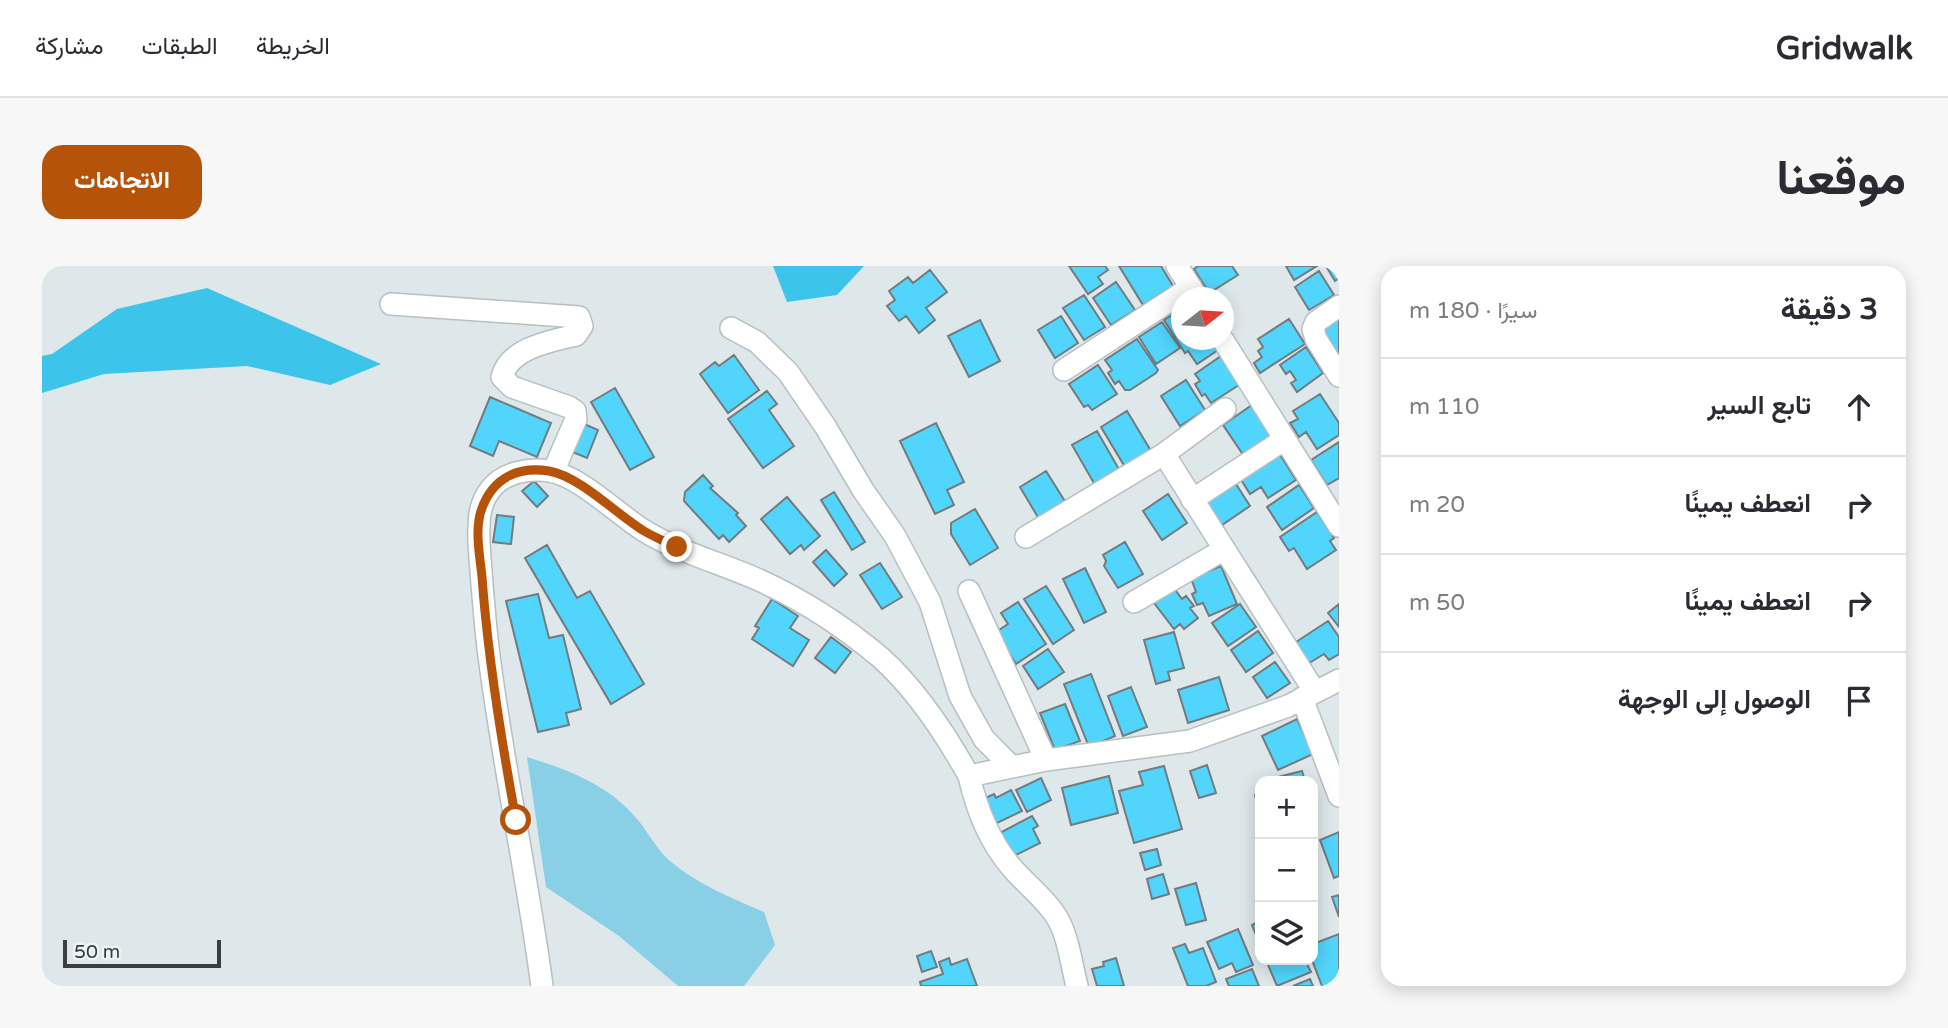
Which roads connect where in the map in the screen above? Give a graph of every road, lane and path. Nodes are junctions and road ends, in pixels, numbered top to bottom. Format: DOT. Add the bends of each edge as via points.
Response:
graph roads {
  1 [pos="1177,266"];
  2 [pos="1191,287"];
  3 [pos="391,304"];
  4 [pos="1171,306"];
  5 [pos="1339,306"];
  6 [pos="731,328"];
  7 [pos="1229,350"];
  8 [pos="1064,370"];
  9 [pos="1339,376"];
  10 [pos="1225,410"];
  11 [pos="1285,439"];
  12 [pos="1164,454"];
  13 [pos="553,472"];
  14 [pos="1192,500"];
  15 [pos="1339,526"];
  16 [pos="1026,537"];
  17 [pos="1223,550"];
  18 [pos="970,591"];
  19 [pos="1134,601"];
  20 [pos="1339,680"];
  21 [pos="1308,695"];
  22 [pos="1046,760"];
  23 [pos="1011,766"];
  24 [pos="969,776"];
  25 [pos="1339,796"];
  26 [pos="542,986"];
  27 [pos="1077,986"];
  1 -- 2 [label="street"];
  3 -- 13 [label="street" via="579,317 582,326 576,335 520,355 504,368 502,377 512,387 575,411 576,419"];
  4 -- 8 [label="street"];
  5 -- 9 [label="street" via="1313,329"];
  6 -- 23 [label="street" via="757,342 788,372 825,426 930,602 960,696 984,738"];
  7 -- 11 [label="street"];
  10 -- 12 [label="street"];
  11 -- 14 [label="street"];
  11 -- 15 [label="street"];
  12 -- 14 [label="street"];
  12 -- 16 [label="street"];
  13 -- 24 [label="street" via="578,484 644,531 797,598 846,631 897,673 947,737"];
  13 -- 26 [label="street" via="526,470 503,479 490,490 478,529 497,719"];
  14 -- 17 [label="street"];
  17 -- 19 [label="street"];
  17 -- 21 [label="street"];
  18 -- 22 [label="street"];
  20 -- 21 [label="street"];
  21 -- 22 [label="street" via="1190,741"];
  21 -- 25 [label="street"];
  22 -- 23 [label="street"];
  23 -- 24 [label="street"];
  24 -- 27 [label="street" via="978,812 991,838 1055,914"];
}
